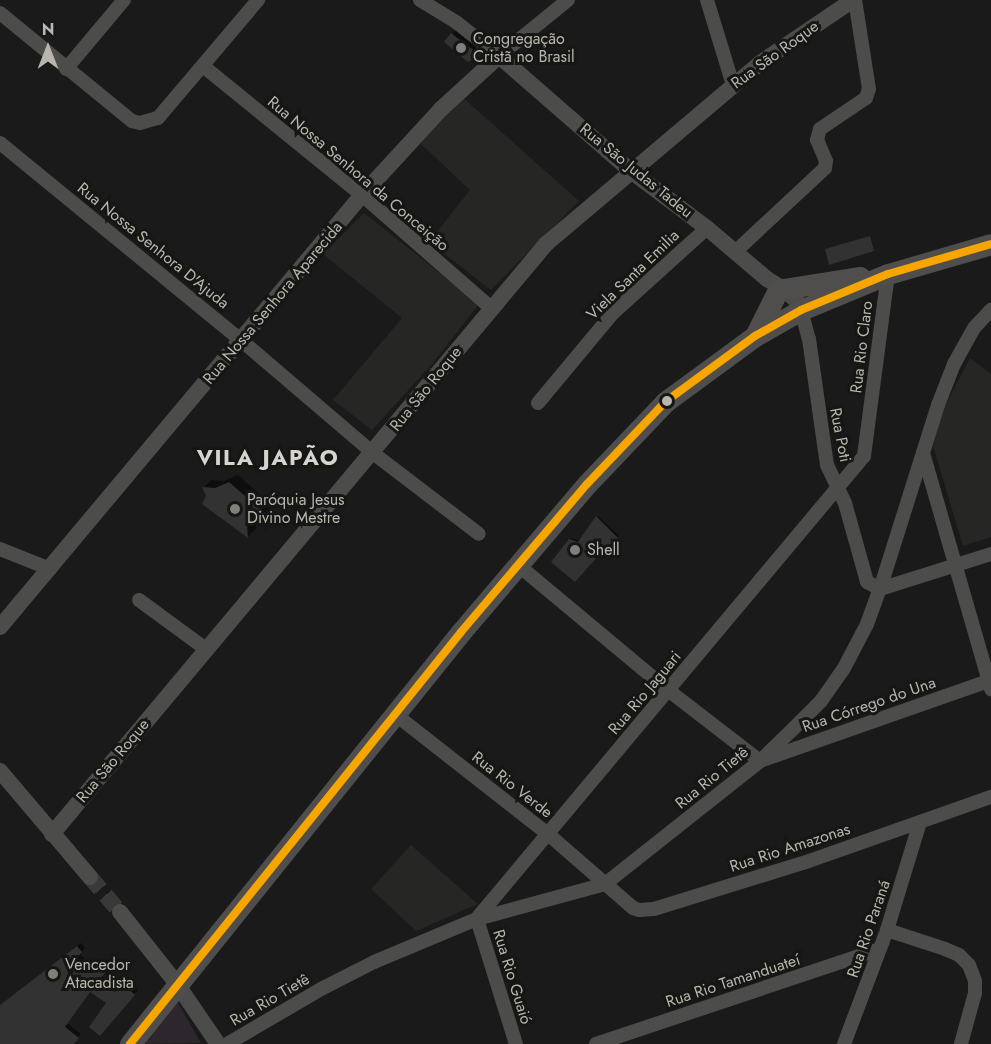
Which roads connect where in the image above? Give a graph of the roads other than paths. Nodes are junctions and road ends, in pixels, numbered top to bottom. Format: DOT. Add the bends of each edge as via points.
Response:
graph roads {
  1 [pos="124,0"];
  2 [pos="258,0"];
  3 [pos="420,0"];
  4 [pos="568,0"];
  5 [pos="854,0"];
  6 [pos="710,2"];
  7 [pos="0,13"];
  8 [pos="499,56"];
  9 [pos="203,66"];
  10 [pos="66,69"];
  11 [pos="733,85"];
  12 [pos="0,143"];
  13 [pos="631,171"];
  14 [pos="362,195"];
  15 [pos="707,228"];
  16 [pos="991,244"];
  17 [pos="737,253"];
  18 [pos="888,274"];
  19 [pos="775,287"];
  20 [pos="491,308"];
  21 [pos="991,310"];
  22 [pos="794,314"];
  23 [pos="755,336"];
  24 [pos="242,341"];
  25 [pos="538,403"];
  26 [pos="373,453"];
  27 [pos="923,453"];
  28 [pos="838,487"];
  29 [pos="479,534"];
  30 [pos="0,549"];
  31 [pos="991,554"];
  32 [pos="518,565"];
  33 [pos="956,565"];
  34 [pos="50,569"];
  35 [pos="880,590"];
  36 [pos="139,600"];
  37 [pos="0,627"];
  38 [pos="207,650"];
  39 [pos="990,685"];
  40 [pos="668,690"];
  41 [pos="396,715"];
  42 [pos="760,761"];
  43 [pos="0,771"];
  44 [pos="991,796"];
  45 [pos="920,822"];
  46 [pos="52,834"];
  47 [pos="548,834"];
  48 [pos="90,877"];
  49 [pos="605,884"];
  50 [pos="120,912"];
  51 [pos="477,919"];
  52 [pos="887,930"];
  53 [pos="880,949"];
  54 [pos="177,984"];
  55 [pos="636,1038"];
  56 [pos="130,1044"];
  57 [pos="218,1044"];
  58 [pos="227,1044"];
  59 [pos="516,1044"];
  60 [pos="596,1044"];
  61 [pos="844,1044"];
  62 [pos="961,1044"];
  1 -- 10 [label="street"];
  2 -- 9 [label="street"];
  3 -- 8 [label="street"];
  4 -- 8 [label="street, Rua Nossa Senhora Aparecida"];
  5 -- 11 [label="street, Rua São Roque"];
  5 -- 17 [label="street" via="869,89 866,98 820,129 817,140 825,168"];
  6 -- 11 [label="street"];
  7 -- 10 [label="street"];
  8 -- 13 [label="street, Rua São Judas Tadeu"];
  8 -- 14 [label="street, Rua Nossa Senhora Aparecida" via="441,108"];
  9 -- 10 [label="street" via="158,118 148,122 132,121"];
  9 -- 14 [label="street, Rua Nossa Senhora da Conceição"];
  11 -- 13 [label="street, Rua São Roque"];
  12 -- 24 [label="street, Rua Nossa Senhora D'Ajuda"];
  13 -- 15 [label="street, Rua São Judas Tadeu"];
  13 -- 20 [label="street, Rua São Roque" via="546,244"];
  14 -- 20 [label="street, Rua Nossa Senhora da Conceição"];
  14 -- 24 [label="street, Rua Nossa Senhora Aparecida"];
  15 -- 17 [label="street, Rua São Judas Tadeu"];
  15 -- 25 [label="street, Viela Santa Emilia" via="619,307"];
  16 -- 18 [label="main road"];
  17 -- 19 [label="street, Rua São Judas Tadeu"];
  18 -- 19 [label="main road"];
  18 -- 22 [label="main road"];
  18 -- 28 [label="street, Rua Rio Claro" via="864,456"];
  19 -- 22 [label="street, Rua São Judas Tadeu" via="796,300"];
  19 -- 23 [label="main road"];
  20 -- 26 [label="street, Rua São Roque"];
  21 -- 27 [label="street, Rua Rio Tietê" via="963,345"];
  22 -- 23 [label="main road"];
  22 -- 28 [label="street, Rua Poti" via="809,339 823,447"];
  23 -- 32 [label="main road" via="665,402 587,484"];
  24 -- 26 [label="street, Rua Nossa Senhora D'Ajuda"];
  24 -- 34 [label="street, Rua Nossa Senhora Aparecida"];
  26 -- 29 [label="street, Rua Nossa Senhora D'Ajuda"];
  26 -- 38 [label="street, Rua São Roque"];
  27 -- 33 [label="street"];
  27 -- 35 [label="street, Rua Rio Tietê"];
  28 -- 35 [label="street, Rua Poti" via="863,575"];
  28 -- 40 [label="street, Rua Rio Jaguari"];
  30 -- 34 [label="street"];
  31 -- 33 [label="street"];
  32 -- 40 [label="street"];
  32 -- 41 [label="main road"];
  33 -- 35 [label="street"];
  33 -- 39 [label="street"];
  34 -- 37 [label="street, Rua Nossa Senhora Aparecida"];
  35 -- 42 [label="street, Rua Rio Tietê" via="843,670 821,701"];
  36 -- 38 [label="street"];
  38 -- 46 [label="street, Rua São Roque"];
  39 -- 42 [label="street, Rua Córrego do Una"];
  40 -- 42 [label="street"];
  40 -- 47 [label="street, Rua Rio Jaguari"];
  41 -- 47 [label="street, Rua Rio Verde"];
  41 -- 54 [label="main road"];
  42 -- 49 [label="street, Rua Rio Tietê"];
  43 -- 46 [label="street"];
  44 -- 45 [label="street, Rua Rio Amazonas"];
  45 -- 49 [label="street, Rua Rio Amazonas" via="654,909 633,908"];
  45 -- 52 [label="street, Rua Rio Paraná"];
  46 -- 48 [label="street"];
  47 -- 49 [label="street, Rua Rio Verde"];
  47 -- 51 [label="street, Rua Rio Jaguari"];
  49 -- 51 [label="street, Rua Rio Tietê"];
  50 -- 54 [label="street"];
  51 -- 58 [label="street, Rua Rio Tietê" via="374,962"];
  51 -- 59 [label="street, Rua Rio Guaió"];
  52 -- 53 [label="street, Rua Rio Paraná"];
  52 -- 62 [label="street" via="945,949 969,965 975,993"];
  53 -- 55 [label="street, Rua Rio Tamanduateí"];
  53 -- 61 [label="street, Rua Rio Paraná"];
  54 -- 56 [label="main road"];
  54 -- 57 [label="street"];
  55 -- 60 [label="street, Rua Rio Tamanduateí"];
}
